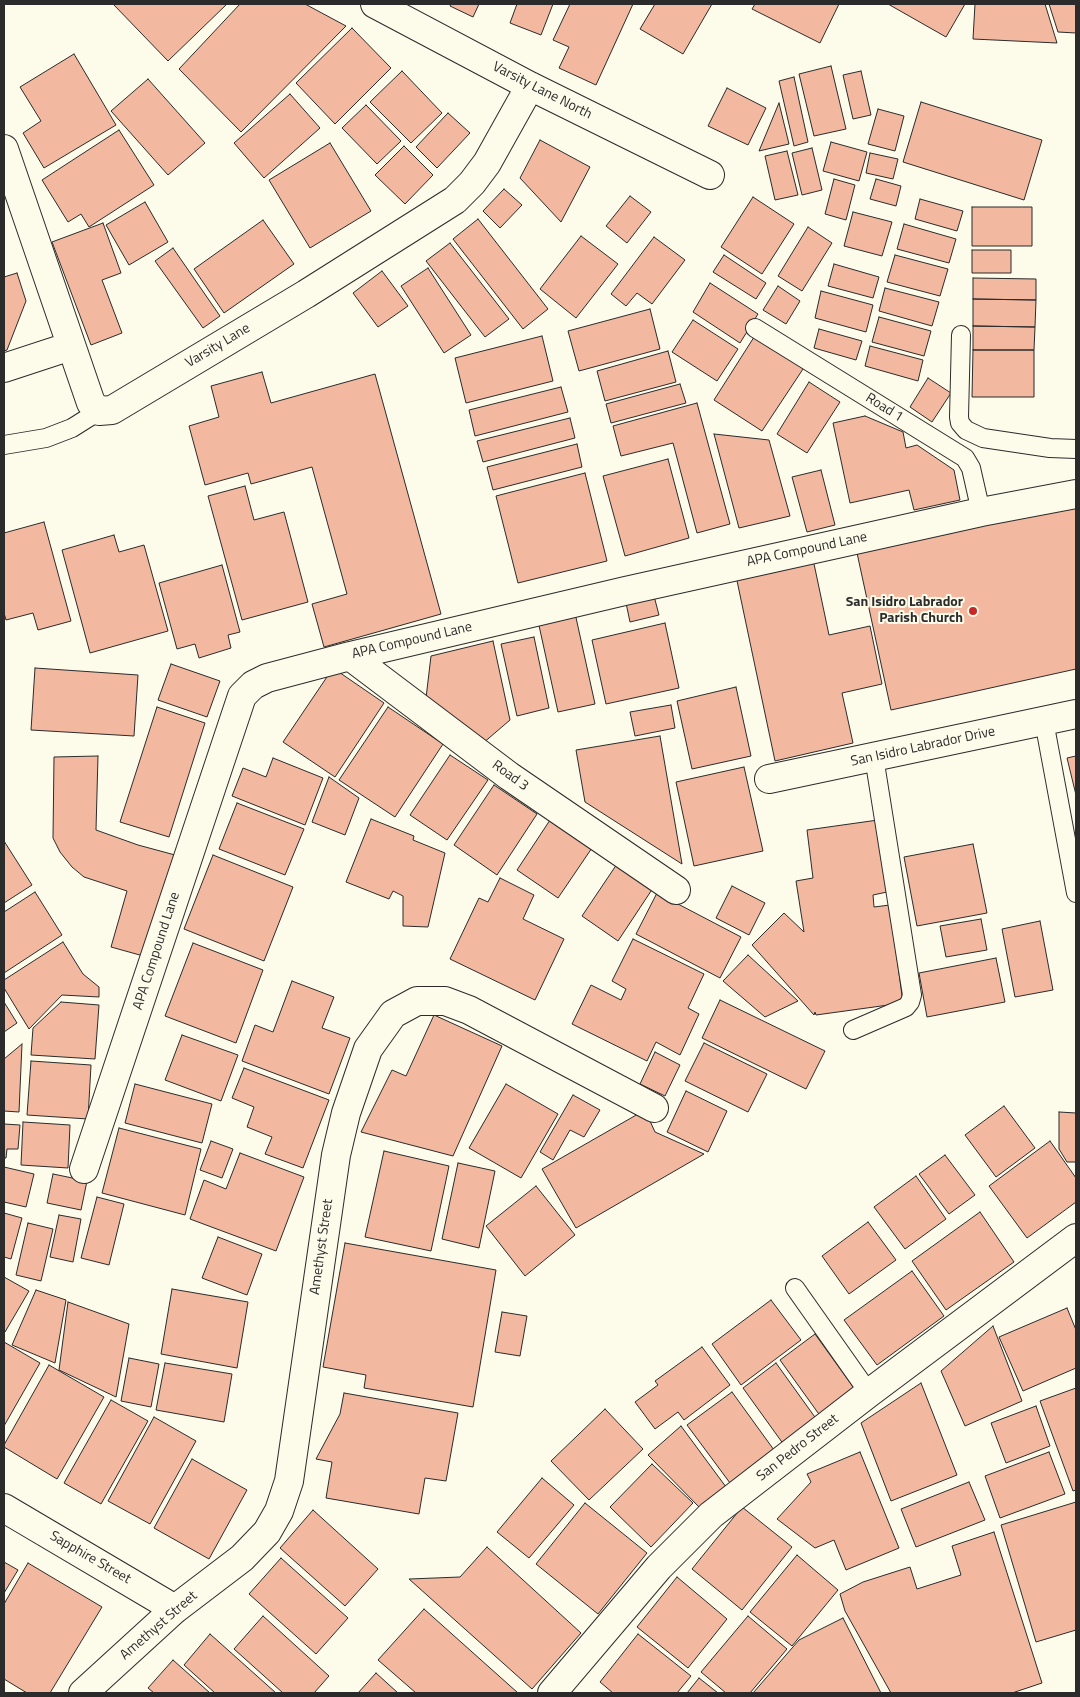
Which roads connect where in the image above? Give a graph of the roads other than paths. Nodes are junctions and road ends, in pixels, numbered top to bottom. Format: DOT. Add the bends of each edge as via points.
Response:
graph roads {
  1 [pos="375,4"];
  2 [pos="530,86"];
  3 [pos="4,149"];
  4 [pos="710,175"];
  5 [pos="755,328"];
  6 [pos="961,335"];
  7 [pos="71,346"];
  8 [pos="4,368"];
  9 [pos="99,411"];
  10 [pos="4,445"];
  11 [pos="1076,449"];
  12 [pos="1076,494"];
  13 [pos="980,512"];
  14 [pos="350,656"];
  15 [pos="1076,714"];
  16 [pos="1044,721"];
  17 [pos="874,757"];
  18 [pos="769,779"];
  19 [pos="676,890"];
  20 [pos="1076,893"];
  21 [pos="853,1030"];
  22 [pos="654,1108"];
  23 [pos="84,1169"];
  24 [pos="1076,1238"];
  25 [pos="795,1288"];
  26 [pos="869,1393"];
  27 [pos="4,1508"];
  28 [pos="175,1609"];
  29 [pos="83,1693"];
  30 [pos="552,1693"];
  1 -- 2 [label="street, Varsity Lane North"];
  2 -- 4 [label="street, Varsity Lane North"];
  2 -- 9 [label="street, Varsity Lane" via="487,163 455,200 112,410"];
  3 -- 7 [label="street"];
  5 -- 13 [label="lane, Road 1" via="965,458 971,468"];
  6 -- 11 [label="lane" via="959,417 966,430 983,438"];
  7 -- 8 [label="street"];
  7 -- 9 [label="street" via="90,403"];
  9 -- 10 [label="lane" via="72,428 46,438"];
  12 -- 13 [label="street, APA Compound Lane"];
  13 -- 14 [label="street, APA Compound Lane" via="706,572"];
  14 -- 19 [label="street, Road 3" via="509,776"];
  14 -- 23 [label="street, APA Compound Lane" via="267,678 242,696"];
  15 -- 16 [label="street, San Isidro Labrador Drive"];
  16 -- 17 [label="street, San Isidro Labrador Drive"];
  16 -- 20 [label="lane"];
  17 -- 18 [label="street, San Isidro Labrador Drive"];
  17 -- 21 [label="lane" via="912,995 906,1007"];
  22 -- 28 [label="street, Amethyst Street" via="469,1010 445,1001 417,1002 393,1014 368,1049 346,1113 336,1155 289,1481 267,1532 242,1558"];
  24 -- 26 [label="street, San Pedro Street"];
  25 -- 26 [label="lane"];
  26 -- 30 [label="street, San Pedro Street" via="711,1515 659,1567"];
  27 -- 28 [label="street, Sapphire Street"];
  28 -- 29 [label="street, Amethyst Street"];
}
